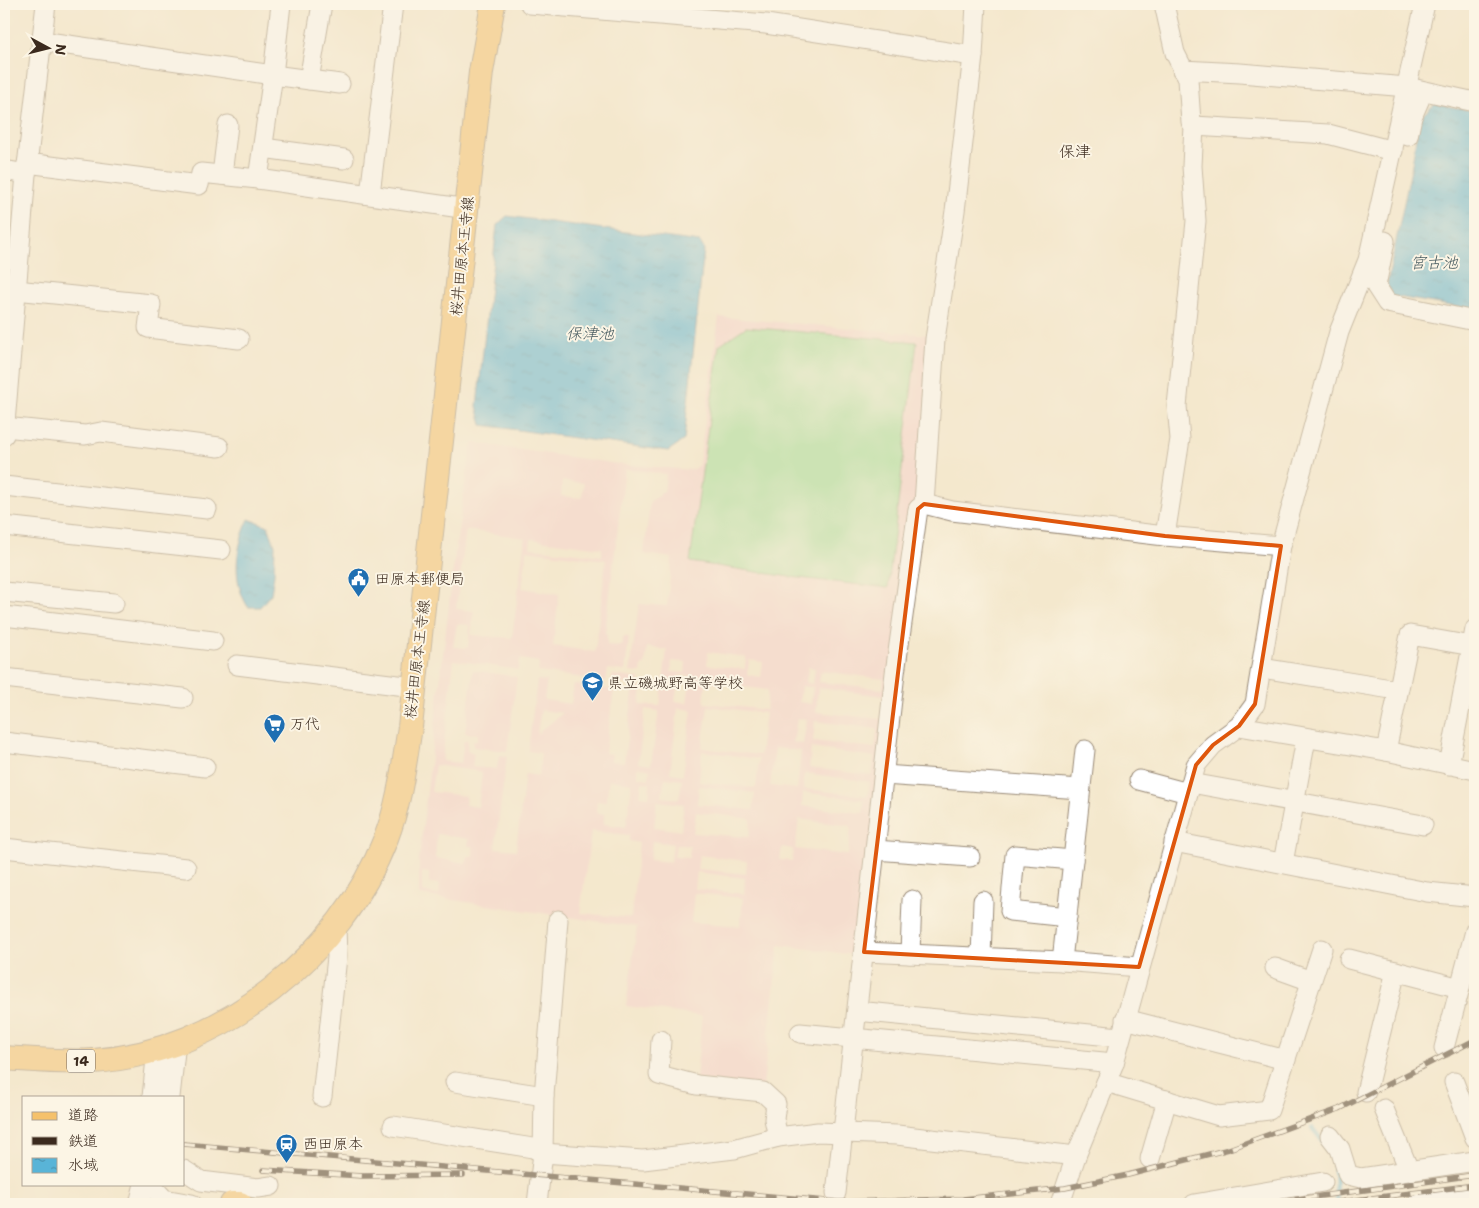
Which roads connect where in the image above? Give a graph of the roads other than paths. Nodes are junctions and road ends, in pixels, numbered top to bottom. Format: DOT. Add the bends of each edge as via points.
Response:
graph roads {
  1 [pos="46,4"];
  2 [pos="280,4"];
  3 [pos="322,4"];
  4 [pos="393,4"];
  5 [pos="493,4"];
  6 [pos="530,4"];
  7 [pos="976,4"];
  8 [pos="1164,4"];
  9 [pos="1425,4"];
  10 [pos="41,41"];
  11 [pos="973,56"];
  12 [pos="1182,70"];
  13 [pos="273,75"];
  14 [pos="309,80"];
  15 [pos="340,84"];
  16 [pos="1415,90"];
  17 [pos="1475,102"];
  18 [pos="228,125"];
  19 [pos="1194,126"];
  20 [pos="263,148"];
  21 [pos="1393,151"];
  22 [pos="344,159"];
  23 [pos="27,169"];
  24 [pos="4,170"];
  25 [pos="222,175"];
  26 [pos="258,179"];
  27 [pos="370,194"];
  28 [pos="468,209"];
  29 [pos="16,290"];
  30 [pos="1475,321"];
  31 [pos="239,339"];
  32 [pos="6,392"];
  33 [pos="4,431"];
  34 [pos="220,447"];
  35 [pos="4,486"];
  36 [pos="924,504"];
  37 [pos="206,509"];
  38 [pos="4,526"];
  39 [pos="1165,536"];
  40 [pos="1281,546"];
  41 [pos="221,550"];
  42 [pos="4,592"];
  43 [pos="114,603"];
  44 [pos="4,616"];
  45 [pos="1474,637"];
  46 [pos="213,641"];
  47 [pos="237,665"];
  48 [pos="1260,668"];
  49 [pos="4,678"];
  50 [pos="414,686"];
  51 [pos="1397,690"];
  52 [pos="183,698"];
  53 [pos="1240,726"];
  54 [pos="1306,739"];
  55 [pos="4,742"];
  56 [pos="1085,750"];
  57 [pos="1386,752"];
  58 [pos="1449,765"];
  59 [pos="205,767"];
  60 [pos="1475,770"];
  61 [pos="884,775"];
  62 [pos="1139,780"];
  63 [pos="1189,788"];
  64 [pos="1080,789"];
  65 [pos="1295,801"];
  66 [pos="1424,825"];
  67 [pos="1174,842"];
  68 [pos="4,848"];
  69 [pos="875,850"];
  70 [pos="970,856"];
  71 [pos="1073,860"];
  72 [pos="1283,863"];
  73 [pos="186,868"];
  74 [pos="1475,897"];
  75 [pos="912,900"];
  76 [pos="983,901"];
  77 [pos="1067,917"];
  78 [pos="558,920"];
  79 [pos="336,926"];
  80 [pos="1475,931"];
  81 [pos="1322,950"];
  82 [pos="864,952"];
  83 [pos="910,954"];
  84 [pos="980,957"];
  85 [pos="1349,959"];
  86 [pos="1062,961"];
  87 [pos="1471,964"];
  88 [pos="1139,968"];
  89 [pos="1275,968"];
  90 [pos="1396,972"];
  91 [pos="1311,981"];
  92 [pos="1460,988"];
  93 [pos="857,1011"];
  94 [pos="1123,1028"];
  95 [pos="800,1033"];
  96 [pos="854,1037"];
  97 [pos="661,1040"];
  98 [pos="166,1046"];
  99 [pos="1444,1048"];
  100 [pos="4,1058"];
  101 [pos="1286,1060"];
  102 [pos="1114,1062"];
  103 [pos="455,1082"];
  104 [pos="1106,1082"];
  105 [pos="1454,1082"];
  106 [pos="1366,1092"];
  107 [pos="152,1096"];
  108 [pos="170,1096"];
  109 [pos="544,1096"];
  110 [pos="322,1097"];
  111 [pos="1167,1100"];
  112 [pos="1384,1109"];
  113 [pos="393,1126"];
  114 [pos="843,1132"];
  115 [pos="1330,1136"];
  116 [pos="778,1137"];
  117 [pos="1475,1138"];
  118 [pos="543,1153"];
  119 [pos="1076,1156"];
  120 [pos="1150,1159"];
  121 [pos="1475,1161"];
  122 [pos="1409,1170"];
  123 [pos="185,1171"];
  124 [pos="1323,1182"];
  125 [pos="144,1186"];
  126 [pos="152,1186"];
  127 [pos="271,1186"];
  128 [pos="836,1193"];
  129 [pos="1475,1197"];
  130 [pos="139,1204"];
  131 [pos="192,1204"];
  132 [pos="232,1204"];
  133 [pos="240,1204"];
  134 [pos="537,1204"];
  135 [pos="1060,1204"];
  136 [pos="1194,1204"];
  137 [pos="1416,1204"];
  1 -- 10 [label="street"];
  2 -- 13 [label="street"];
  3 -- 14 [label="street"];
  4 -- 27 [label="street"];
  5 -- 28 [label="main road, 桜井田原本王寺線 / 14" via="481,72"];
  6 -- 11 [label="street" via="766,24"];
  7 -- 11 [label="street"];
  8 -- 12 [label="street"];
  9 -- 16 [label="street"];
  10 -- 13 [label="street"];
  10 -- 23 [label="street"];
  11 -- 36 [label="street" via="955,211 935,339"];
  12 -- 16 [label="street"];
  12 -- 19 [label="street" via="1188,79"];
  13 -- 14 [label="street"];
  13 -- 20 [label="street"];
  14 -- 15 [label="street"];
  16 -- 17 [label="street"];
  16 -- 21 [label="street"];
  16 -- 30 [label="street" via="1376,286 1387,303"];
  18 -- 25 [label="street"];
  19 -- 21 [label="street" via="1328,134"];
  19 -- 39 [label="street" via="1192,166 1196,221 1177,406 1180,438"];
  20 -- 22 [label="street"];
  20 -- 26 [label="street"];
  21 -- 40 [label="street" via="1368,260 1339,332"];
  23 -- 24 [label="street"];
  23 -- 25 [label="street" via="199,185 201,173"];
  23 -- 29 [label="street"];
  25 -- 26 [label="street"];
  26 -- 27 [label="street"];
  27 -- 28 [label="street"];
  28 -- 50 [label="main road, 桜井田原本王寺線 / 14"];
  29 -- 31 [label="street" via="150,304 148,328"];
  29 -- 32 [label="street"];
  32 -- 33 [label="street"];
  33 -- 34 [label="street" via="85,435 101,432"];
  35 -- 37 [label="street"];
  36 -- 39 [label="street" via="952,511"];
  36 -- 61 [label="street" via="918,509"];
  38 -- 41 [label="street"];
  39 -- 40 [label="street"];
  40 -- 48 [label="street"];
  42 -- 43 [label="street"];
  44 -- 46 [label="street"];
  45 -- 51 [label="street" via="1410,635"];
  45 -- 58 [label="street"];
  47 -- 50 [label="street"];
  48 -- 51 [label="street"];
  48 -- 53 [label="street" via="1255,704"];
  49 -- 52 [label="street"];
  50 -- 79 [label="main road, 桜井田原本王寺線 / 14" via="400,790 386,838 359,894"];
  51 -- 57 [label="street"];
  53 -- 54 [label="street"];
  53 -- 63 [label="street" via="1213,745 1196,765"];
  54 -- 57 [label="street"];
  54 -- 65 [label="street"];
  55 -- 59 [label="street"];
  56 -- 64 [label="street"];
  57 -- 58 [label="street"];
  58 -- 60 [label="street"];
  61 -- 64 [label="street"];
  61 -- 69 [label="street"];
  62 -- 63 [label="street"];
  63 -- 65 [label="street"];
  63 -- 67 [label="street"];
  64 -- 71 [label="street"];
  65 -- 66 [label="street"];
  65 -- 72 [label="street"];
  67 -- 72 [label="street"];
  67 -- 88 [label="street"];
  68 -- 73 [label="street"];
  69 -- 70 [label="street"];
  69 -- 82 [label="street"];
  71 -- 77 [label="street"];
  71 -- 77 [label="street" via="1015,855 1010,911"];
  72 -- 74 [label="street" via="1427,892"];
  75 -- 83 [label="street"];
  76 -- 84 [label="street"];
  77 -- 86 [label="street"];
  78 -- 109 [label="street"];
  79 -- 98 [label="main road, 桜井田原本王寺線 / 14" via="305,961 244,1011"];
  79 -- 110 [label="street" via="337,957"];
  80 -- 87 [label="street"];
  81 -- 91 [label="street"];
  82 -- 83 [label="street"];
  82 -- 93 [label="street"];
  83 -- 84 [label="street"];
  84 -- 86 [label="street"];
  85 -- 90 [label="street"];
  86 -- 88 [label="street"];
  87 -- 92 [label="street"];
  88 -- 94 [label="street"];
  89 -- 91 [label="street"];
  90 -- 92 [label="street"];
  90 -- 106 [label="street"];
  91 -- 101 [label="street"];
  92 -- 99 [label="street"];
  93 -- 94 [label="street"];
  93 -- 96 [label="street"];
  94 -- 101 [label="street"];
  94 -- 102 [label="street"];
  95 -- 96 [label="street"];
  96 -- 102 [label="street"];
  96 -- 114 [label="street"];
  97 -- 116 [label="street" via="658,1075 697,1085 764,1092 776,1104 774,1119"];
  98 -- 100 [label="main road, 桜井田原本王寺線 / 14" via="96,1061"];
  98 -- 107 [label="street"];
  98 -- 108 [label="street"];
  101 -- 111 [label="street" via="1269,1110 1219,1116"];
  102 -- 104 [label="street"];
  103 -- 109 [label="street"];
  104 -- 111 [label="street"];
  104 -- 119 [label="street"];
  105 -- 117 [label="street"];
  109 -- 118 [label="street"];
  111 -- 120 [label="street"];
  112 -- 122 [label="street"];
  113 -- 118 [label="street" via="534,1148"];
  114 -- 116 [label="street"];
  114 -- 119 [label="street" via="897,1135"];
  114 -- 128 [label="street"];
  115 -- 122 [label="street" via="1340,1149 1348,1175 1361,1178"];
  116 -- 118 [label="street" via="734,1149 643,1160"];
  118 -- 134 [label="street"];
  119 -- 135 [label="street"];
  121 -- 122 [label="street"];
  123 -- 127 [label="street" via="201,1181 258,1188"];
  124 -- 136 [label="street"];
  125 -- 130 [label="street"];
  126 -- 131 [label="street" via="164,1200"];
  129 -- 137 [label="street"];
  132 -- 133 [label="main road"];
}
